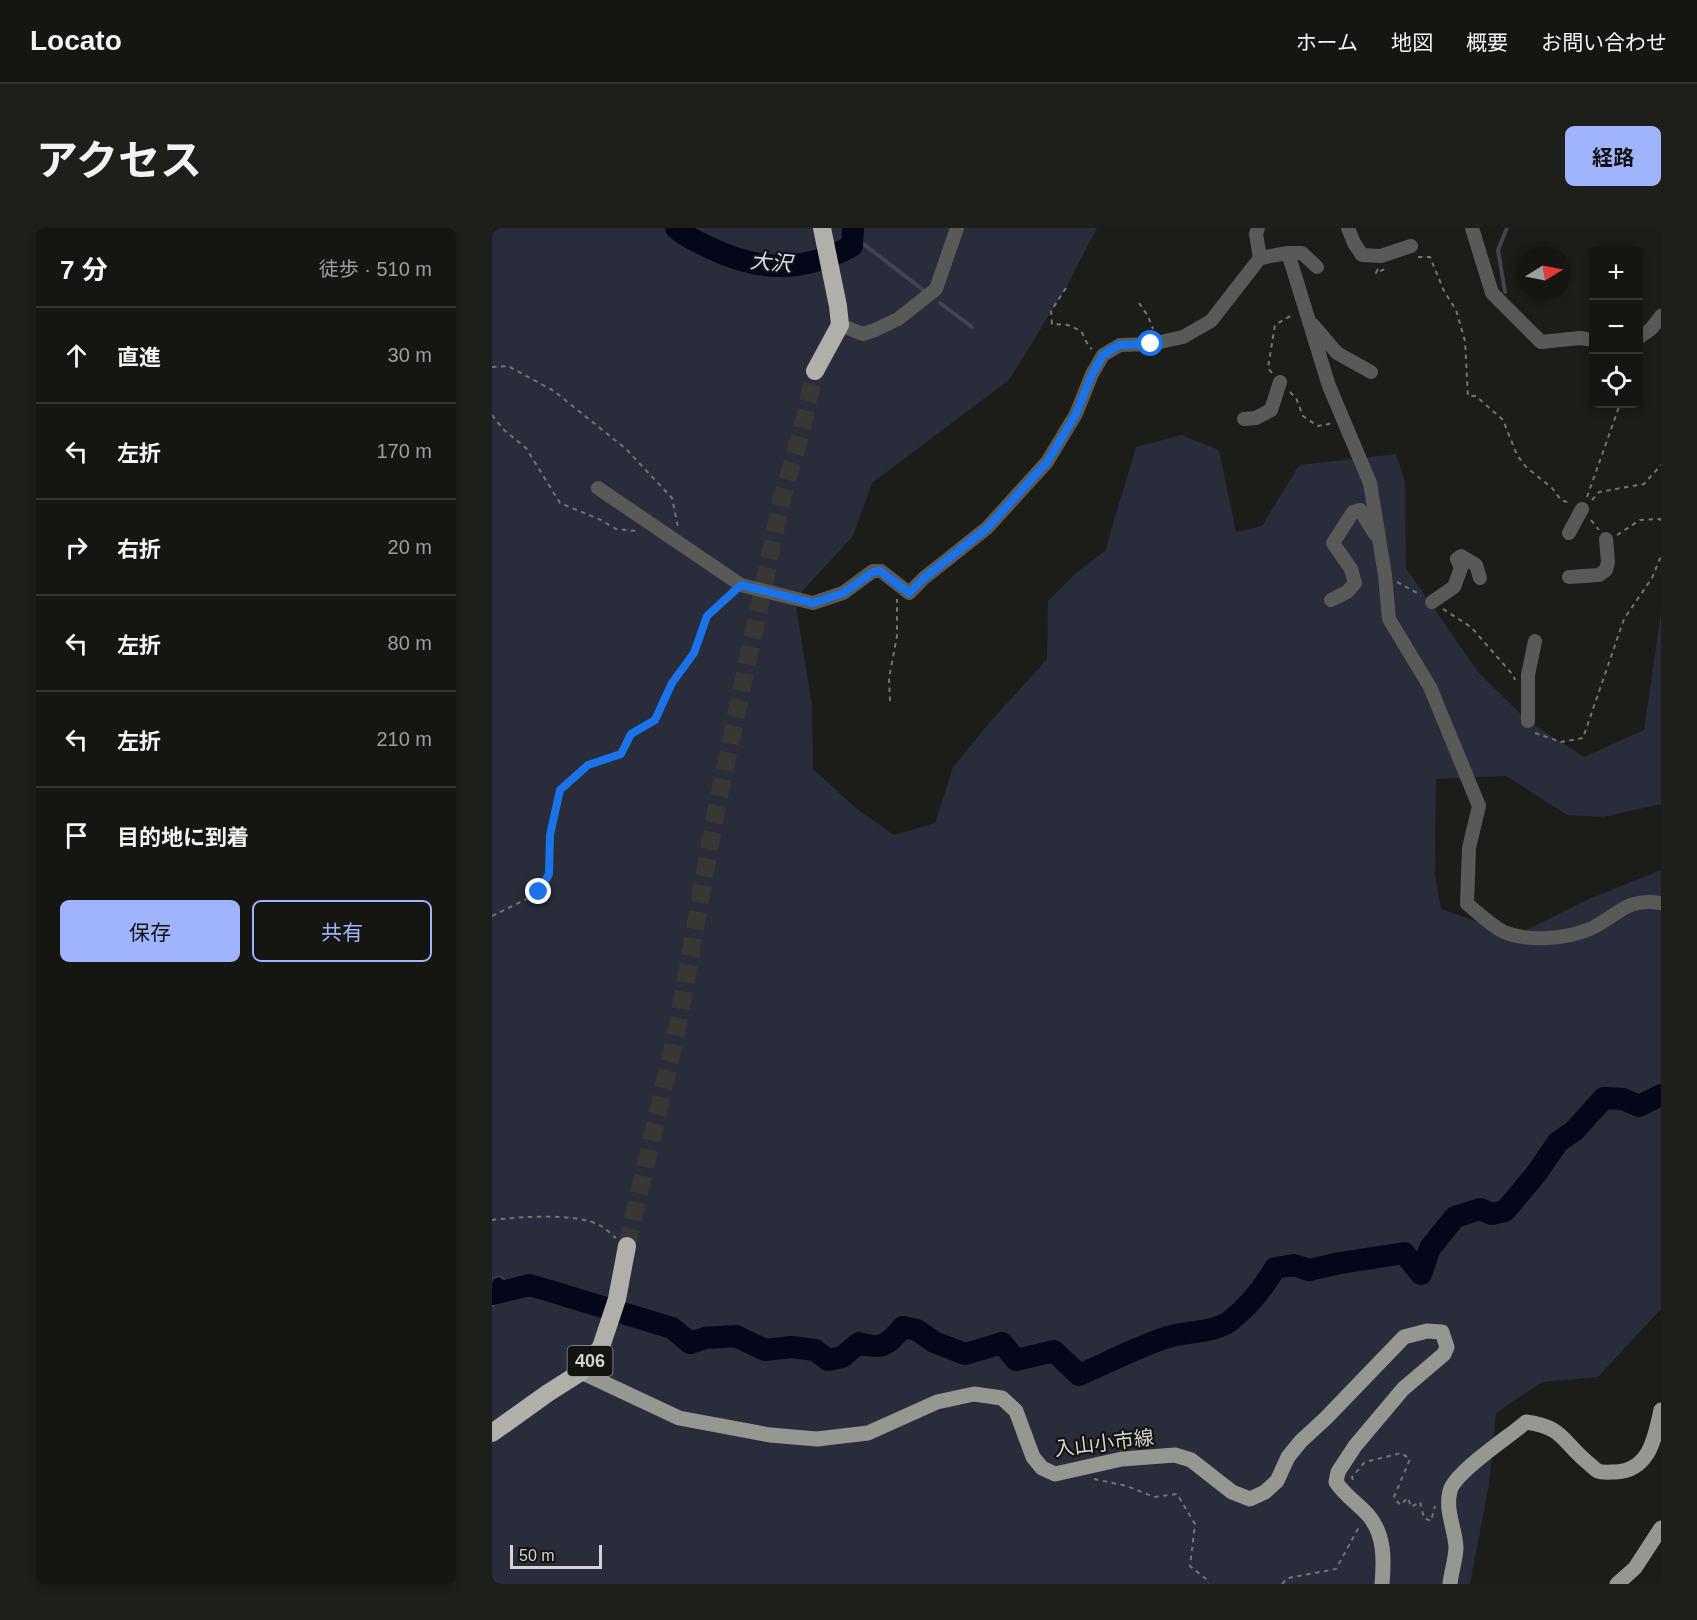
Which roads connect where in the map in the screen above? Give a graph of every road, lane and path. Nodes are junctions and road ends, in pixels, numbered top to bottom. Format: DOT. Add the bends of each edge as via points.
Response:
graph roads {
  1 [pos="822,228"];
  2 [pos="957,228"];
  3 [pos="1258,228"];
  4 [pos="1348,228"];
  5 [pos="1472,228"];
  6 [pos="1412,251"];
  7 [pos="1288,253"];
  8 [pos="1368,255"];
  9 [pos="1260,258"];
  10 [pos="1394,265"];
  11 [pos="1317,267"];
  12 [pos="1066,288"];
  13 [pos="1139,303"];
  14 [pos="1661,316"];
  15 [pos="1310,321"];
  16 [pos="840,325"];
  17 [pos="1643,335"];
  18 [pos="1589,339"];
  19 [pos="1144,344"];
  20 [pos="1103,355"];
  21 [pos="492,367"];
  22 [pos="815,371"];
  23 [pos="1371,372"];
  24 [pos="1280,382"];
  25 [pos="1619,408"];
  26 [pos="492,415"];
  27 [pos="1244,419"];
  28 [pos="1343,419"];
  29 [pos="1661,465"];
  30 [pos="598,488"];
  31 [pos="1582,508"];
  32 [pos="1660,520"];
  33 [pos="656,528"];
  34 [pos="1569,533"];
  35 [pos="1606,539"];
  36 [pos="1380,541"];
  37 [pos="681,544"];
  38 [pos="1569,577"];
  39 [pos="1480,578"];
  40 [pos="741,585"];
  41 [pos="897,585"];
  42 [pos="1331,600"];
  43 [pos="1432,602"];
  44 [pos="1535,641"];
  45 [pos="890,701"];
  46 [pos="1528,721"];
  47 [pos="1661,903"];
  48 [pos="492,916"];
  49 [pos="492,1220"];
  50 [pos="627,1246"];
  51 [pos="581,1372"];
  52 [pos="1661,1410"];
  53 [pos="492,1433"];
  54 [pos="1075,1470"];
  55 [pos="1661,1528"];
  56 [pos="1208,1584"];
  57 [pos="1382,1584"];
  58 [pos="1450,1584"];
  59 [pos="1617,1584"];
  1 -- 16 [label="highway"];
  2 -- 16 [label="street" via="936,289 898,319 875,330 863,334"];
  3 -- 9 [label="street"];
  4 -- 8 [label="street" via="1362,255"];
  5 -- 18 [label="street" via="1492,293 1541,342"];
  6 -- 8 [label="street"];
  6 -- 31 [label="path" via="1431,257 1456,310 1465,341 1468,396 1476,396 1503,420 1517,455 1527,467 1561,500"];
  7 -- 9 [label="street"];
  7 -- 11 [label="street" via="1302,253"];
  7 -- 15 [label="street"];
  8 -- 10 [label="path" via="1383,262 1376,273"];
  9 -- 19 [label="street" via="1211,321 1183,337"];
  12 -- 20 [label="path" via="1051,311 1052,324 1081,331 1089,347"];
  13 -- 19 [label="path" via="1156,335"];
  14 -- 17 [label="street"];
  15 -- 23 [label="street" via="1336,352"];
  15 -- 24 [label="path" via="1296,314 1275,325 1268,368"];
  15 -- 28 [label="street"];
  16 -- 22 [label="highway"];
  19 -- 20 [label="street" via="1119,345"];
  20 -- 41 [label="street" via="1065,435 1019,494 987,528 909,593"];
  21 -- 37 [label="path" via="508,366 554,391 626,449 672,498"];
  24 -- 27 [label="street" via="1271,410"];
  24 -- 28 [label="path" via="1296,398 1303,416 1318,426"];
  25 -- 31 [label="path"];
  26 -- 33 [label="path" via="526,448 560,503 616,529"];
  28 -- 36 [label="street" via="1370,483"];
  29 -- 31 [label="path" via="1644,484 1599,492"];
  30 -- 33 [label="street"];
  31 -- 34 [label="street"];
  31 -- 35 [label="path"];
  32 -- 35 [label="path" via="1641,520"];
  33 -- 37 [label="street"];
  35 -- 38 [label="street" via="1606,570"];
  36 -- 42 [label="street" via="1360,510 1353,512 1333,543 1351,569 1355,583"];
  36 -- 47 [label="street" via="1389,619 1430,687 1479,806 1469,848 1467,904 1502,931 1547,938 1590,929 1632,903"];
  37 -- 40 [label="street"];
  39 -- 43 [label="street" via="1476,565 1461,556 1457,559 1461,568 1454,586"];
  40 -- 41 [label="street" via="813,603 843,593 873,572 880,571"];
  40 -- 48 [label="path" via="707,616 694,653 672,683 655,720 631,734 621,754 588,765 560,790 550,835 549,874 539,892"];
  41 -- 45 [label="path" via="897,636 889,678"];
  44 -- 46 [label="street" via="1528,675"];
  49 -- 50 [label="path" via="562,1217 599,1225"];
  50 -- 51 [label="highway, 406" via="617,1299 601,1347"];
  51 -- 53 [label="highway, 406"];
  51 -- 54 [label="main road, 入山小市線 / 406" via="679,1418 817,1439 868,1433 937,1402 974,1394 1002,1398 1016,1411 1033,1457 1042,1468 1055,1474"];
  52 -- 58 [label="main road" via="1648,1457 1624,1471 1598,1471 1556,1430 1526,1422 1473,1463 1450,1489 1449,1515 1456,1546"];
  54 -- 56 [label="path" via="1084,1477 1127,1486 1154,1497 1177,1494 1195,1524 1190,1566"];
  54 -- 57 [label="main road, 入山小市線 / 406" via="1102,1462 1175,1455 1191,1460 1232,1492 1250,1499 1277,1481 1288,1456 1301,1441 1404,1337 1442,1332 1447,1347 1444,1354 1403,1389 1338,1472 1336,1482 1369,1516 1380,1537 1384,1558"];
  55 -- 59 [label="main road" via="1635,1568"];
}
